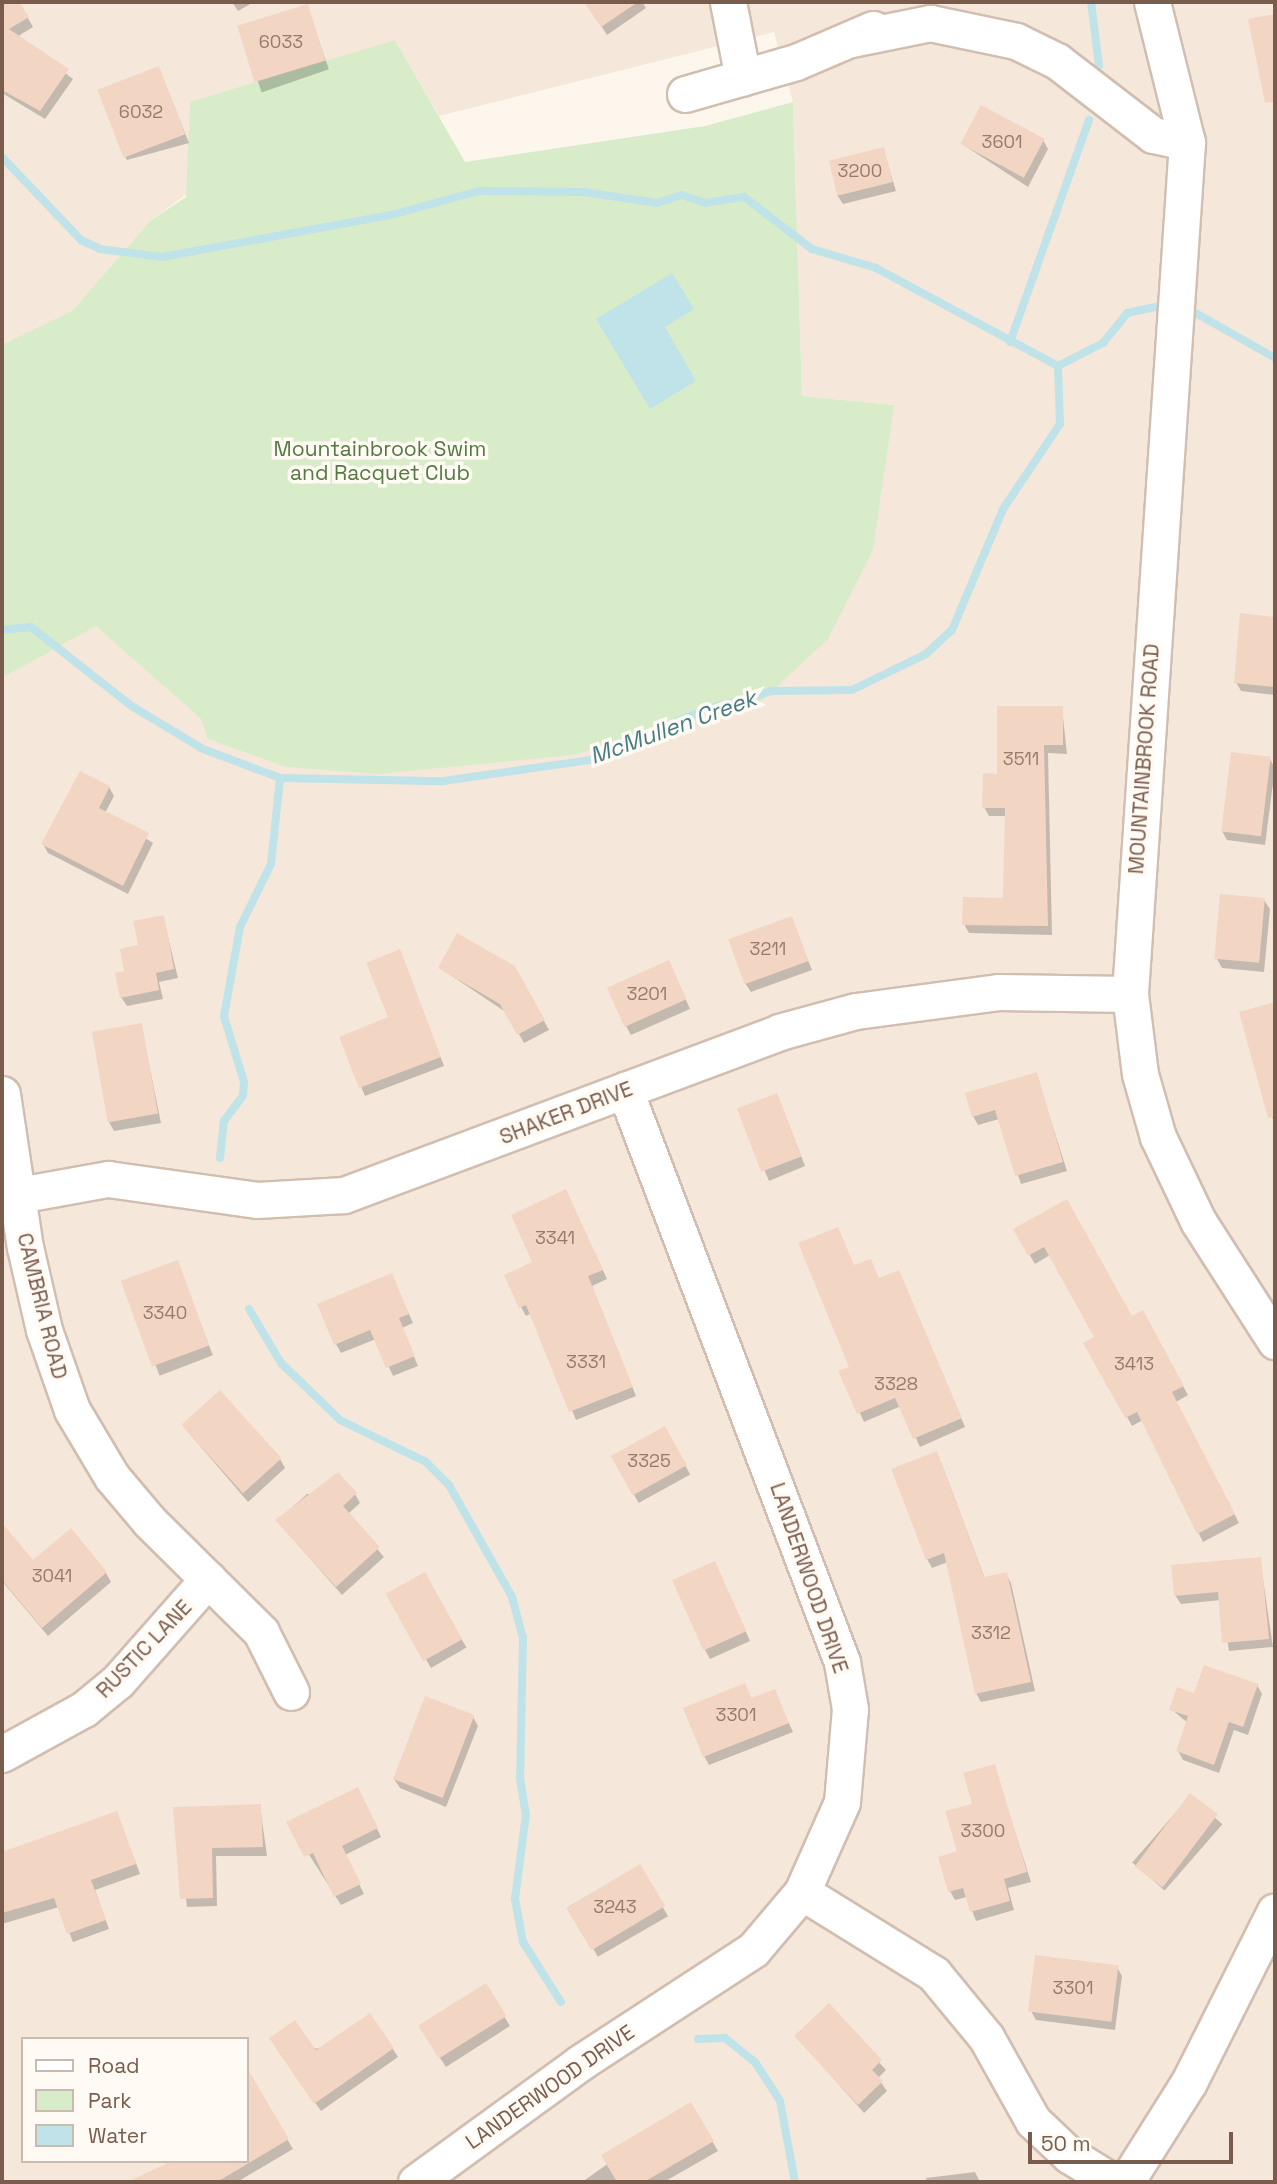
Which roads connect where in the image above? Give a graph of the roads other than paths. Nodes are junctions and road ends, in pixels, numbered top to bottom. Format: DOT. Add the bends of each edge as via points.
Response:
graph roads {
  1 [pos="728,2"];
  2 [pos="924,2"];
  3 [pos="1152,2"];
  4 [pos="851,39"];
  5 [pos="743,78"];
  6 [pos="685,94"];
  7 [pos="1186,142"];
  8 [pos="1130,994"];
  9 [pos="625,1090"];
  10 [pos="2,1094"];
  11 [pos="9,1196"];
  12 [pos="1275,1341"];
  13 [pos="208,1579"];
  14 [pos="291,1692"];
  15 [pos="2,1754"];
  16 [pos="802,1892"];
  17 [pos="1275,1911"];
  18 [pos="416,2182"];
  19 [pos="1113,2182"];
  20 [pos="1126,2182"];
  1 -- 5 [label="street"];
  2 -- 4 [label="street"];
  3 -- 7 [label="street, MOUNTAINBROOK ROAD"];
  4 -- 5 [label="street"];
  4 -- 7 [label="street" via="930,23 1016,41 1057,61 1153,135"];
  5 -- 6 [label="street"];
  7 -- 8 [label="street, MOUNTAINBROOK ROAD"];
  8 -- 9 [label="street, SHAKER DRIVE" via="998,992 882,1006 779,1032"];
  8 -- 12 [label="street, MOUNTAINBROOK ROAD" via="1140,1074 1158,1137 1198,1221"];
  9 -- 11 [label="street, SHAKER DRIVE" via="365,1189 322,1199 257,1200 134,1179 83,1181"];
  9 -- 16 [label="street, LANDERWOOD DRIVE" via="842,1662 850,1709 842,1802"];
  10 -- 11 [label="street, CAMBRIA ROAD"];
  11 -- 13 [label="street, CAMBRIA ROAD" via="44,1330 72,1410 112,1477"];
  13 -- 14 [label="street, CAMBRIA ROAD" via="271,1646"];
  13 -- 15 [label="street, RUSTIC LANE" via="118,1681 49,1730"];
  16 -- 18 [label="street, LANDERWOOD DRIVE" via="734,1965 570,2069"];
  16 -- 19 [label="street" via="934,1974 986,2037 1033,2121 1069,2155"];
  17 -- 20 [label="street" via="1189,2082"];
}
